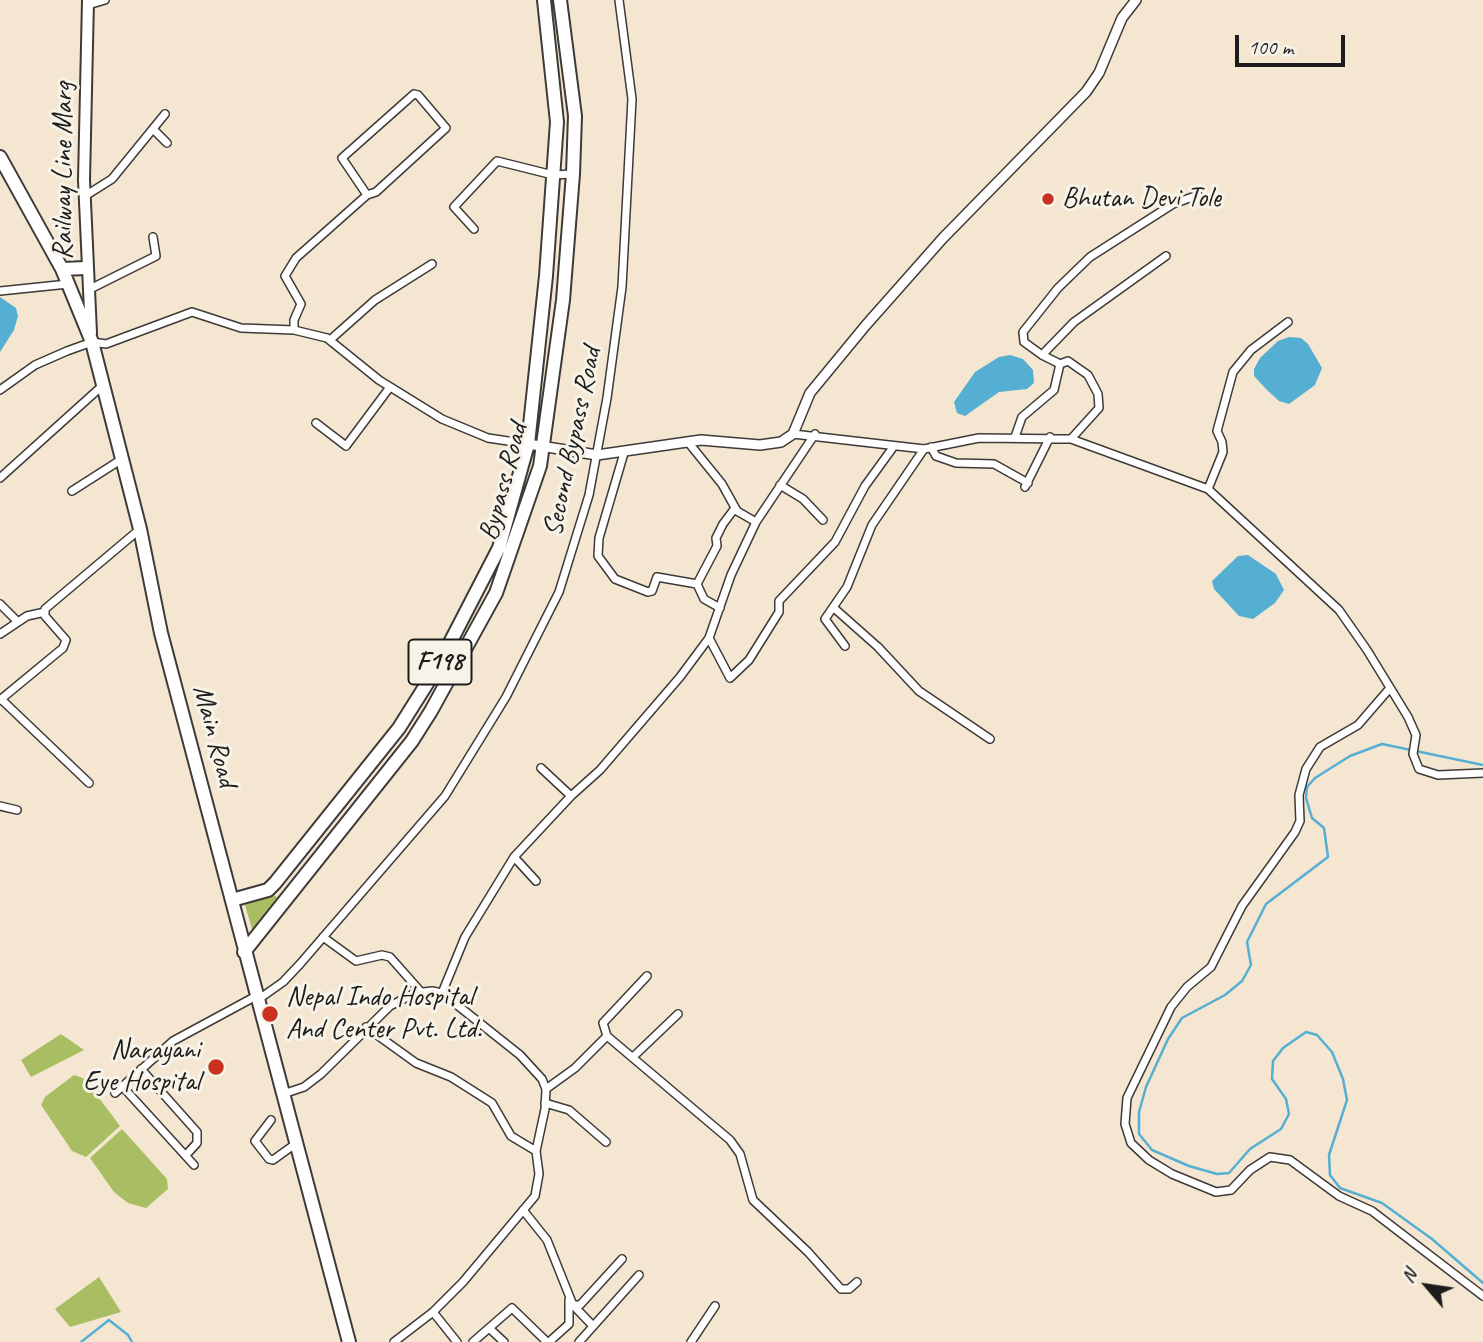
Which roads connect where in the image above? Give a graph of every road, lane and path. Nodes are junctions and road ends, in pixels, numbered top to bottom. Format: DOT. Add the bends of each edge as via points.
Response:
graph roads {
  1 [pos="105,0"];
  2 [pos="544,0"];
  3 [pos="560,0"];
  4 [pos="619,0"];
  5 [pos="1136,0"];
  6 [pos="88,3"];
  7 [pos="165,114"];
  8 [pos="154,130"];
  9 [pos="167,143"];
  10 [pos="0,157"];
  11 [pos="573,174"];
  12 [pos="553,175"];
  13 [pos="367,195"];
  14 [pos="1198,195"];
  15 [pos="85,196"];
  16 [pos="474,229"];
  17 [pos="153,237"];
  18 [pos="1166,256"];
  19 [pos="432,264"];
  20 [pos="86,268"];
  21 [pos="62,269"];
  22 [pos="68,284"];
  23 [pos="0,291"];
  24 [pos="88,291"];
  25 [pos="1288,322"];
  26 [pos="295,330"];
  27 [pos="330,340"];
  28 [pos="92,342"];
  29 [pos="1042,355"];
  30 [pos="1060,363"];
  31 [pos="102,386"];
  32 [pos="390,387"];
  33 [pos="0,390"];
  34 [pos="316,423"];
  35 [pos="793,434"];
  36 [pos="815,435"];
  37 [pos="1050,437"];
  38 [pos="1015,438"];
  39 [pos="1071,439"];
  40 [pos="688,442"];
  41 [pos="528,444"];
  42 [pos="894,446"];
  43 [pos="543,447"];
  44 [pos="927,448"];
  45 [pos="624,453"];
  46 [pos="597,455"];
  47 [pos="122,459"];
  48 [pos="0,478"];
  49 [pos="780,485"];
  50 [pos="1208,489"];
  51 [pos="72,491"];
  52 [pos="735,508"];
  53 [pos="822,520"];
  54 [pos="756,522"];
  55 [pos="140,530"];
  56 [pos="697,584"];
  57 [pos="0,604"];
  58 [pos="720,608"];
  59 [pos="834,608"];
  60 [pos="45,612"];
  61 [pos="17,621"];
  62 [pos="0,634"];
  63 [pos="709,638"];
  64 [pos="845,646"];
  65 [pos="438,666"];
  66 [pos="452,674"];
  67 [pos="1390,688"];
  68 [pos="1,700"];
  69 [pos="990,739"];
  70 [pos="541,768"];
  71 [pos="1483,773"];
  72 [pos="89,783"];
  73 [pos="571,796"];
  74 [pos="0,806"];
  75 [pos="17,810"];
  76 [pos="514,857"];
  77 [pos="289,866"];
  78 [pos="303,875"];
  79 [pos="536,881"];
  80 [pos="232,901"];
  81 [pos="323,937"];
  82 [pos="244,952"];
  83 [pos="647,976"];
  84 [pos="421,992"];
  85 [pos="442,993"];
  86 [pos="258,997"];
  87 [pos="678,1014"];
  88 [pos="366,1027"];
  89 [pos="607,1036"];
  90 [pos="634,1056"];
  91 [pos="141,1069"];
  92 [pos="122,1086"];
  93 [pos="546,1089"];
  94 [pos="115,1093"];
  95 [pos="285,1093"];
  96 [pos="545,1103"];
  97 [pos="271,1119"];
  98 [pos="298,1141"];
  99 [pos="606,1142"];
  100 [pos="536,1151"];
  101 [pos="186,1155"];
  102 [pos="194,1165"];
  103 [pos="523,1210"];
  104 [pos="622,1259"];
  105 [pos="639,1275"];
  106 [pos="857,1282"];
  107 [pos="1483,1296"];
  108 [pos="571,1303"];
  109 [pos="715,1306"];
  110 [pos="433,1312"];
  111 [pos="593,1326"];
  112 [pos="489,1328"];
  113 [pos="349,1342"];
  114 [pos="394,1342"];
  115 [pos="457,1342"];
  116 [pos="473,1342"];
  117 [pos="504,1342"];
  118 [pos="548,1342"];
  119 [pos="579,1342"];
  120 [pos="691,1342"];
  1 -- 6 [label="street"];
  2 -- 12 [label="main road, Bypass Road / F198" via="557,122"];
  3 -- 11 [label="main road, Bypass Road / F198" via="575,116"];
  4 -- 46 [label="street, Second Bypass Road" via="632,99 632,137 622,287"];
  5 -- 35 [label="street" via="1122,18 1086,92 943,238 866,325 810,393"];
  6 -- 15 [label="main road, Railway Line Marg"];
  7 -- 8 [label="street"];
  8 -- 9 [label="street"];
  8 -- 15 [label="street" via="113,180"];
  10 -- 21 [label="main road, Main Road"];
  11 -- 12 [label="street"];
  11 -- 43 [label="main road, Bypass Road / F198" via="566,276"];
  12 -- 16 [label="street" via="497,161 454,206"];
  12 -- 41 [label="main road, Bypass Road / F198"];
  13 -- 13 [label="street" via="376,192 446,128 416,94 342,158"];
  13 -- 26 [label="street" via="296,258 285,276 301,304"];
  14 -- 29 [label="street" via="1173,204 1111,243 1058,288 1023,332 1024,342"];
  15 -- 20 [label="main road, Railway Line Marg"];
  17 -- 24 [label="street" via="156,257"];
  18 -- 29 [label="street" via="1074,322"];
  19 -- 27 [label="street" via="375,300"];
  20 -- 21 [label="main road"];
  20 -- 24 [label="main road, Railway Line Marg"];
  21 -- 22 [label="main road, Main Road"];
  22 -- 23 [label="street"];
  22 -- 28 [label="main road, Main Road"];
  24 -- 28 [label="main road, Railway Line Marg"];
  25 -- 50 [label="street" via="1251,349 1233,372 1217,431 1223,452"];
  26 -- 27 [label="street"];
  26 -- 28 [label="street" via="257,330 192,312 106,344"];
  27 -- 32 [label="street"];
  28 -- 31 [label="main road, Main Road"];
  28 -- 33 [label="street" via="35,365"];
  29 -- 30 [label="street"];
  30 -- 38 [label="street" via="1054,390 1022,417"];
  30 -- 39 [label="street" via="1075,364 1088,375 1098,394 1099,408"];
  31 -- 47 [label="main road, Main Road"];
  31 -- 48 [label="street"];
  32 -- 34 [label="street" via="346,446"];
  32 -- 41 [label="street" via="488,438"];
  35 -- 36 [label="street"];
  35 -- 40 [label="street" via="781,442 760,445"];
  36 -- 42 [label="street"];
  36 -- 49 [label="street"];
  37 -- 38 [label="street"];
  37 -- 39 [label="street"];
  37 -- 44 [label="street" via="1026,485 994,464 956,463"];
  38 -- 44 [label="street" via="979,438"];
  39 -- 50 [label="street"];
  40 -- 45 [label="street"];
  40 -- 52 [label="street"];
  41 -- 43 [label="street"];
  41 -- 65 [label="main road, Bypass Road / F198" via="499,548"];
  42 -- 44 [label="street"];
  42 -- 63 [label="street" via="865,486 835,542 779,601 779,612 749,660 730,678"];
  43 -- 46 [label="street"];
  43 -- 66 [label="main road, Bypass Road / F198" via="496,593"];
  44 -- 59 [label="street" via="872,525"];
  45 -- 46 [label="street"];
  45 -- 56 [label="street" via="598,556 615,579 648,593 657,577"];
  46 -- 81 [label="street, Second Bypass Road" via="559,592 506,697 445,796"];
  47 -- 51 [label="street"];
  47 -- 55 [label="main road, Main Road"];
  49 -- 53 [label="street" via="803,499"];
  49 -- 54 [label="street"];
  50 -- 67 [label="street" via="1339,610"];
  52 -- 54 [label="street"];
  52 -- 56 [label="street" via="716,538"];
  54 -- 58 [label="street"];
  55 -- 60 [label="street"];
  55 -- 80 [label="main road, Main Road" via="155,610"];
  56 -- 58 [label="street" via="704,599"];
  57 -- 61 [label="street"];
  58 -- 63 [label="street"];
  59 -- 64 [label="street" via="825,619"];
  59 -- 69 [label="street" via="919,691"];
  60 -- 61 [label="street"];
  60 -- 68 [label="street" via="66,640 63,648"];
  61 -- 62 [label="street"];
  63 -- 73 [label="street" via="600,770"];
  65 -- 66 [label="main road"];
  65 -- 77 [label="main road, Bypass Road / F198" via="399,728"];
  66 -- 78 [label="main road, Bypass Road / F198" via="412,741"];
  67 -- 71 [label="street" via="1416,735 1413,754 1419,768 1426,774"];
  67 -- 107 [label="street" via="1358,725 1320,747 1306,769 1295,832 1241,906 1211,967 1171,1007 1127,1098 1125,1124 1131,1143 1149,1160 1216,1192 1231,1191 1270,1157 1290,1160 1339,1196 1383,1219"];
  68 -- 72 [label="street"];
  70 -- 73 [label="street"];
  73 -- 76 [label="street"];
  74 -- 75 [label="street"];
  76 -- 79 [label="street"];
  76 -- 85 [label="street" via="464,937"];
  77 -- 78 [label="main road"];
  77 -- 80 [label="main road, F198" via="268,890"];
  78 -- 82 [label="main road, F198"];
  80 -- 82 [label="main road, Main Road"];
  81 -- 84 [label="street" via="356,961 390,957"];
  81 -- 86 [label="street, Second Bypass Road" via="283,982"];
  82 -- 86 [label="main road, Main Road"];
  83 -- 89 [label="street" via="603,1023"];
  84 -- 85 [label="street"];
  84 -- 88 [label="street" via="390,1006"];
  85 -- 93 [label="street" via="520,1055"];
  86 -- 91 [label="street, Second Bypass Road" via="173,1041"];
  86 -- 95 [label="main road, Main Road"];
  87 -- 90 [label="street"];
  88 -- 95 [label="street" via="311,1082"];
  88 -- 100 [label="street" via="416,1063 452,1077 492,1103 511,1136"];
  89 -- 90 [label="street"];
  89 -- 93 [label="street"];
  90 -- 106 [label="street" via="736,1147 753,1200 841,1289"];
  91 -- 92 [label="street, Second Bypass Road"];
  91 -- 101 [label="street" via="197,1132 197,1143"];
  92 -- 94 [label="street, Second Bypass Road"];
  92 -- 101 [label="street"];
  93 -- 96 [label="street"];
  95 -- 98 [label="main road, Main Road"];
  96 -- 99 [label="street" via="569,1110"];
  96 -- 100 [label="street"];
  97 -- 98 [label="street" via="255,1141 269,1159"];
  98 -- 113 [label="main road, Main Road"];
  100 -- 103 [label="street" via="538,1187"];
  101 -- 102 [label="street"];
  103 -- 108 [label="street" via="547,1240"];
  103 -- 110 [label="street"];
  104 -- 108 [label="street" via="580,1305"];
  105 -- 111 [label="street"];
  108 -- 111 [label="street"];
  108 -- 118 [label="street" via="569,1324"];
  109 -- 120 [label="street"];
  110 -- 114 [label="street"];
  110 -- 115 [label="street"];
  111 -- 119 [label="street"];
  112 -- 116 [label="street"];
  112 -- 117 [label="street"];
  112 -- 118 [label="street" via="514,1308"];
}
